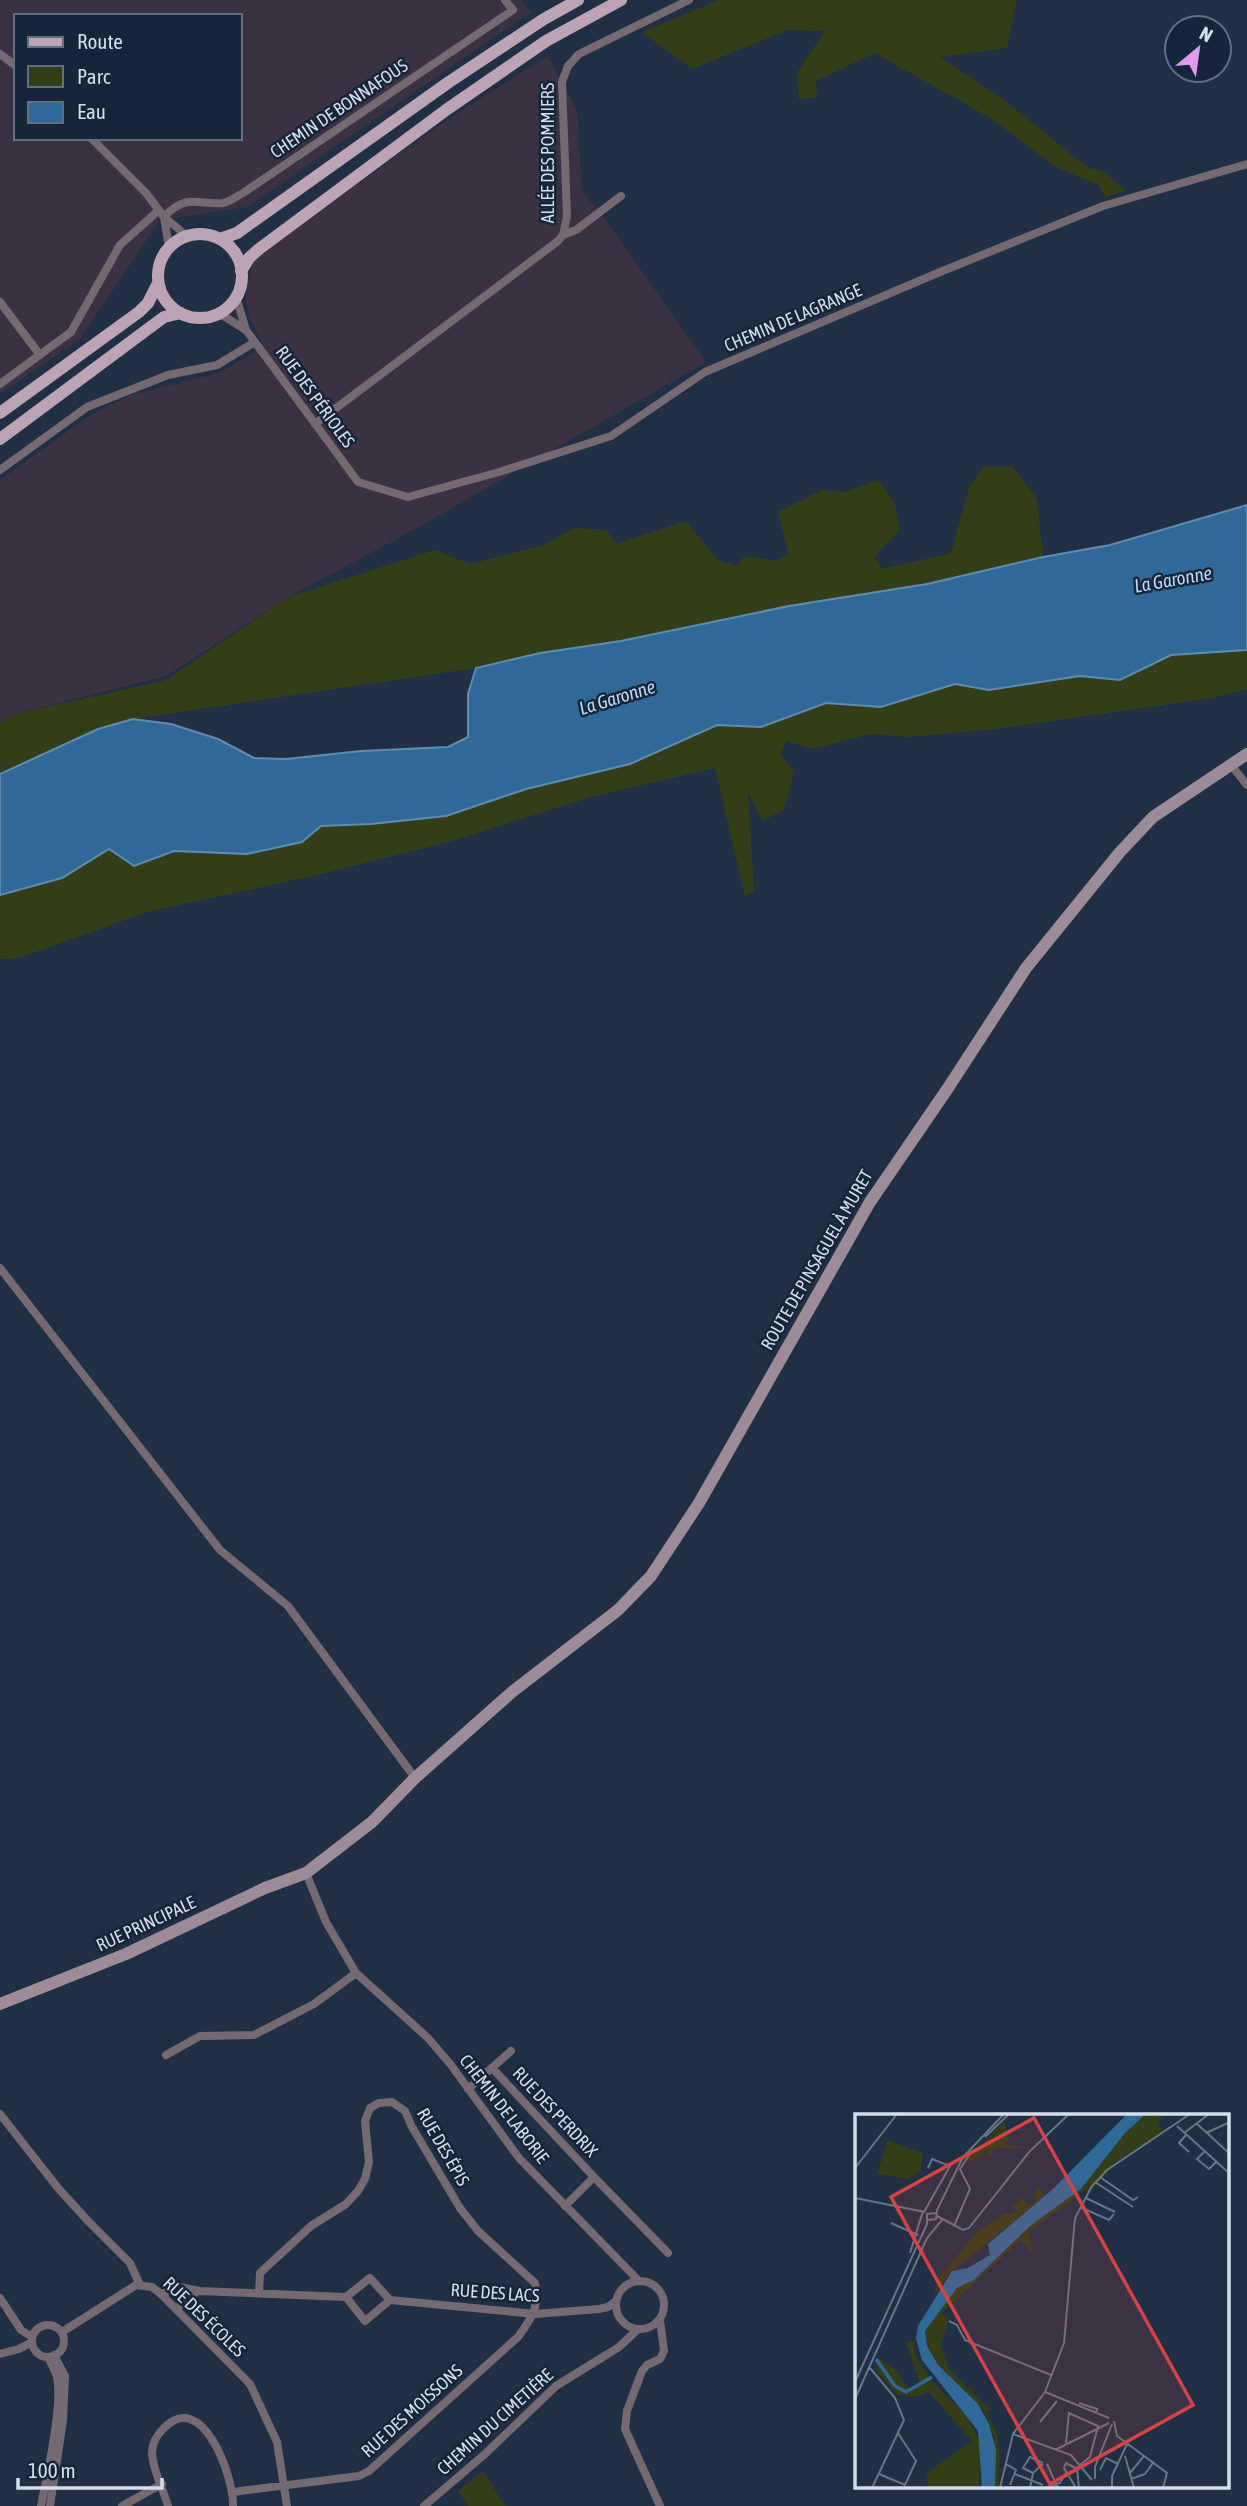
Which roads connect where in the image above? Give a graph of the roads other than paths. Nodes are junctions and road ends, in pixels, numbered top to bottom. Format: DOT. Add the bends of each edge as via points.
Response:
graph roads {
  1 [pos="505,0"];
  2 [pos="578,0"];
  3 [pos="621,0"];
  4 [pos="689,0"];
  5 [pos="94,140"];
  6 [pos="1247,164"];
  7 [pos="621,196"];
  8 [pos="161,214"];
  9 [pos="563,234"];
  10 [pos="187,236"];
  11 [pos="220,239"];
  12 [pos="169,247"];
  13 [pos="242,271"];
  14 [pos="158,283"];
  15 [pos="236,297"];
  16 [pos="0,302"];
  17 [pos="181,313"];
  18 [pos="219,313"];
  19 [pos="246,330"];
  20 [pos="255,342"];
  21 [pos="40,355"];
  22 [pos="0,384"];
  23 [pos="0,413"];
  24 [pos="315,424"];
  25 [pos="0,439"];
  26 [pos="0,470"];
  27 [pos="358,482"];
  28 [pos="1247,754"];
  29 [pos="1231,765"];
  30 [pos="1247,785"];
  31 [pos="0,1268"];
  32 [pos="415,1778"];
  33 [pos="306,1873"];
  34 [pos="356,1973"];
  35 [pos="0,2004"];
  36 [pos="511,2051"];
  37 [pos="166,2055"];
  38 [pos="493,2069"];
  39 [pos="468,2089"];
  40 [pos="0,2114"];
  41 [pos="594,2177"];
  42 [pos="565,2206"];
  43 [pos="668,2253"];
  44 [pos="624,2267"];
  45 [pos="639,2281"];
  46 [pos="140,2285"];
  47 [pos="625,2286"];
  48 [pos="200,2291"];
  49 [pos="259,2293"];
  50 [pos="162,2294"];
  51 [pos="346,2297"];
  52 [pos="0,2298"];
  53 [pos="390,2300"];
  54 [pos="616,2301"];
  55 [pos="177,2309"];
  56 [pos="599,2309"];
  57 [pos="617,2313"];
  58 [pos="535,2314"];
  59 [pos="660,2320"];
  60 [pos="623,2322"];
  61 [pos="650,2328"];
  62 [pos="637,2329"];
  63 [pos="62,2332"];
  64 [pos="32,2340"];
  65 [pos="623,2341"];
  66 [pos="663,2343"];
  67 [pos="0,2354"];
  68 [pos="51,2356"];
  69 [pos="162,2484"];
  70 [pos="285,2484"];
  71 [pos="233,2492"];
  72 [pos="41,2506"];
  73 [pos="50,2506"];
  74 [pos="122,2506"];
  75 [pos="168,2506"];
  76 [pos="233,2506"];
  77 [pos="287,2506"];
  78 [pos="424,2506"];
  79 [pos="660,2506"];
  1 -- 8 [label="street, CHEMIN DE BONNAFOUS" via="513,10 243,193 224,203 195,200"];
  2 -- 11 [label="main road" via="449,82 237,233"];
  3 -- 13 [label="main road" via="546,41 446,110 259,249"];
  4 -- 9 [label="street, ALLÉE DES POMMIERS" via="579,54 568,66 562,82 567,216"];
  5 -- 8 [label="street"];
  6 -- 27 [label="street, CHEMIN DE LAGRANGE" via="1103,206 705,372 611,436 408,497"];
  7 -- 9 [label="street" via="576,230"];
  8 -- 10 [label="street"];
  8 -- 12 [label="street"];
  8 -- 21 [label="street" via="120,245 71,332"];
  9 -- 24 [label="street, ALLÉE DES POMMIERS"];
  10 -- 11 [label="main road" via="205,234"];
  10 -- 12 [label="main road"];
  11 -- 13 [label="main road" via="235,253"];
  12 -- 14 [label="main road" via="158,270"];
  13 -- 15 [label="main road"];
  14 -- 17 [label="main road" via="170,306"];
  14 -- 23 [label="main road" via="139,312"];
  15 -- 18 [label="main road"];
  15 -- 19 [label="street, RUE DES PÉRIOLES"];
  16 -- 21 [label="street"];
  17 -- 18 [label="main road" via="194,317"];
  17 -- 25 [label="main road" via="164,317"];
  18 -- 19 [label="street, RUE DES PÉRIOLES"];
  19 -- 20 [label="street, RUE DES PÉRIOLES"];
  20 -- 24 [label="street, RUE DES PÉRIOLES"];
  20 -- 26 [label="street" via="217,365 167,375 87,407"];
  21 -- 22 [label="street"];
  24 -- 27 [label="street, RUE DES PÉRIOLES"];
  28 -- 29 [label="street, ROUTE DE PINSAGUEL À MURET"];
  29 -- 30 [label="street"];
  29 -- 32 [label="street, ROUTE DE PINSAGUEL À MURET" via="1153,817 1026,968 870,1202 699,1503 651,1576 618,1610 512,1692"];
  31 -- 32 [label="street" via="220,1550 288,1605"];
  32 -- 33 [label="street, ROUTE DE PINSAGUEL À MURET" via="372,1822"];
  33 -- 34 [label="street, CHEMIN DE LABORIE" via="326,1922"];
  33 -- 35 [label="street, RUE PRINCIPALE" via="126,1954"];
  34 -- 37 [label="street" via="314,2004 254,2035 200,2036"];
  34 -- 39 [label="street, CHEMIN DE LABORIE" via="428,2038"];
  36 -- 38 [label="street, RUE DES PERDRIX"];
  38 -- 39 [label="street, RUE DES PERDRIX"];
  38 -- 41 [label="street, RUE DES PERDRIX"];
  39 -- 42 [label="street, CHEMIN DE LABORIE" via="519,2158"];
  40 -- 46 [label="street, RUE DES ÉCOLES" via="65,2196 130,2263"];
  41 -- 42 [label="street, RUE DES PERDRIX"];
  41 -- 43 [label="street, RUE DES PERDRIX"];
  42 -- 44 [label="street, CHEMIN DE LABORIE"];
  44 -- 45 [label="street, CHEMIN DE LABORIE"];
  44 -- 47 [label="street"];
  45 -- 47 [label="street"];
  45 -- 59 [label="street" via="651,2284 663,2296"];
  46 -- 50 [label="street, RUE DES ÉCOLES"];
  46 -- 63 [label="street"];
  47 -- 54 [label="street"];
  48 -- 49 [label="street"];
  48 -- 50 [label="street" via="180,2287"];
  48 -- 55 [label="street"];
  49 -- 51 [label="street"];
  49 -- 58 [label="street, RUE DES ÉPIS" via="260,2273 358,2191 369,2162 365,2121 370,2108 392,2102 405,2111 478,2231 535,2283"];
  50 -- 55 [label="street, RUE DES ÉCOLES"];
  51 -- 53 [label="street" via="370,2278"];
  51 -- 53 [label="street" via="365,2321"];
  52 -- 64 [label="street"];
  53 -- 58 [label="street, RUE DES LACS"];
  54 -- 56 [label="street, RUE DES LACS"];
  54 -- 57 [label="street"];
  55 -- 70 [label="street, RUE DES ÉCOLES" via="250,2384 277,2442"];
  56 -- 57 [label="street, RUE DES LACS"];
  56 -- 58 [label="street, RUE DES LACS"];
  57 -- 60 [label="street"];
  58 -- 70 [label="street, RUE DES MOISSONS" via="518,2337 369,2471"];
  59 -- 61 [label="street"];
  59 -- 66 [label="street"];
  60 -- 62 [label="street"];
  60 -- 65 [label="street"];
  61 -- 62 [label="street"];
  61 -- 66 [label="street"];
  62 -- 65 [label="street, CHEMIN DU CIMETIÈRE"];
  63 -- 64 [label="street" via="47,2325 38,2329"];
  63 -- 68 [label="street" via="64,2345"];
  64 -- 67 [label="street"];
  64 -- 68 [label="street" via="36,2351"];
  65 -- 78 [label="street, CHEMIN DU CIMETIÈRE" via="556,2386"];
  66 -- 79 [label="street" via="660,2359 647,2365 635,2386 625,2429"];
  68 -- 72 [label="street" via="57,2403"];
  68 -- 73 [label="street" via="65,2376"];
  69 -- 71 [label="street" via="154,2465 154,2440 171,2422 183,2418 198,2423 213,2438"];
  69 -- 74 [label="street"];
  69 -- 75 [label="street"];
  70 -- 71 [label="street, RUE DES MOISSONS"];
  70 -- 77 [label="street, RUE DES ÉCOLES"];
  71 -- 76 [label="street"];
}
